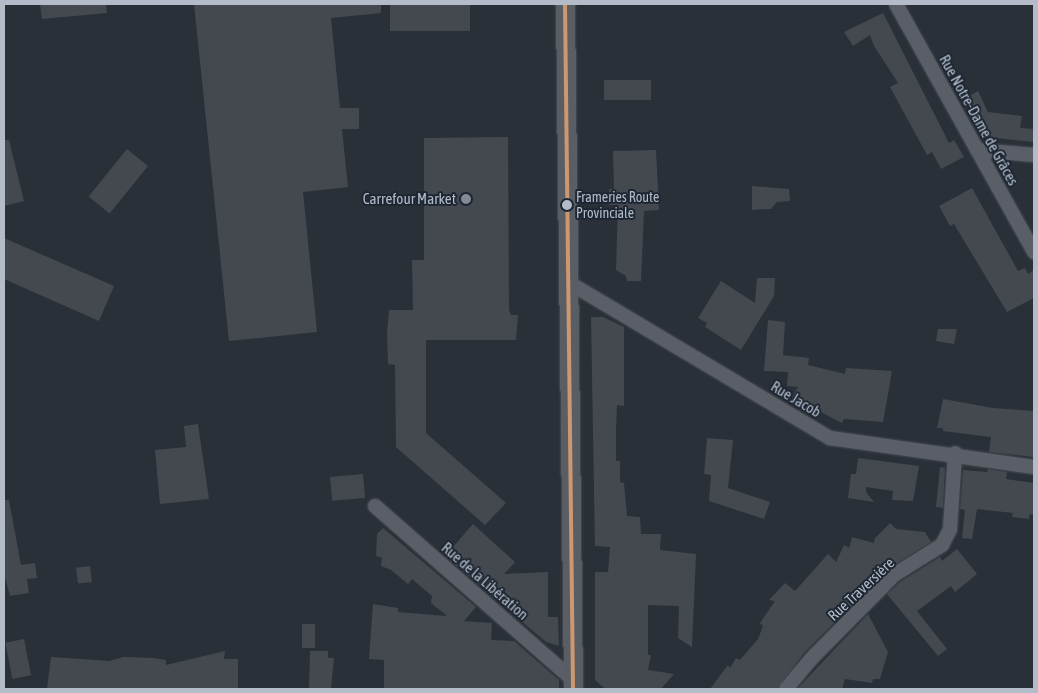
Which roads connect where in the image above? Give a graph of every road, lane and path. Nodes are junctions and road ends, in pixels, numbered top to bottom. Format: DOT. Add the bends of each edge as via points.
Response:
graph roads {
  1 [pos="565,4"];
  2 [pos="896,4"];
  3 [pos="977,150"];
  4 [pos="1034,155"];
  5 [pos="1034,252"];
  6 [pos="568,282"];
  7 [pos="955,453"];
  8 [pos="1034,467"];
  9 [pos="375,506"];
  10 [pos="573,685"];
  11 [pos="786,689"];
  1 -- 6 [label="main road"];
  2 -- 3 [label="street, Rue Notre-Dame de Grâces"];
  3 -- 4 [label="street"];
  3 -- 5 [label="street, Rue Notre-Dame de Grâces"];
  6 -- 7 [label="street, Rue Jacob" via="830,438"];
  6 -- 10 [label="main road"];
  7 -- 8 [label="street, Rue Jacob"];
  7 -- 11 [label="street, Rue Traversière" via="950,529 942,545 894,575"];
  9 -- 10 [label="street, Rue de la Libération"];
}
